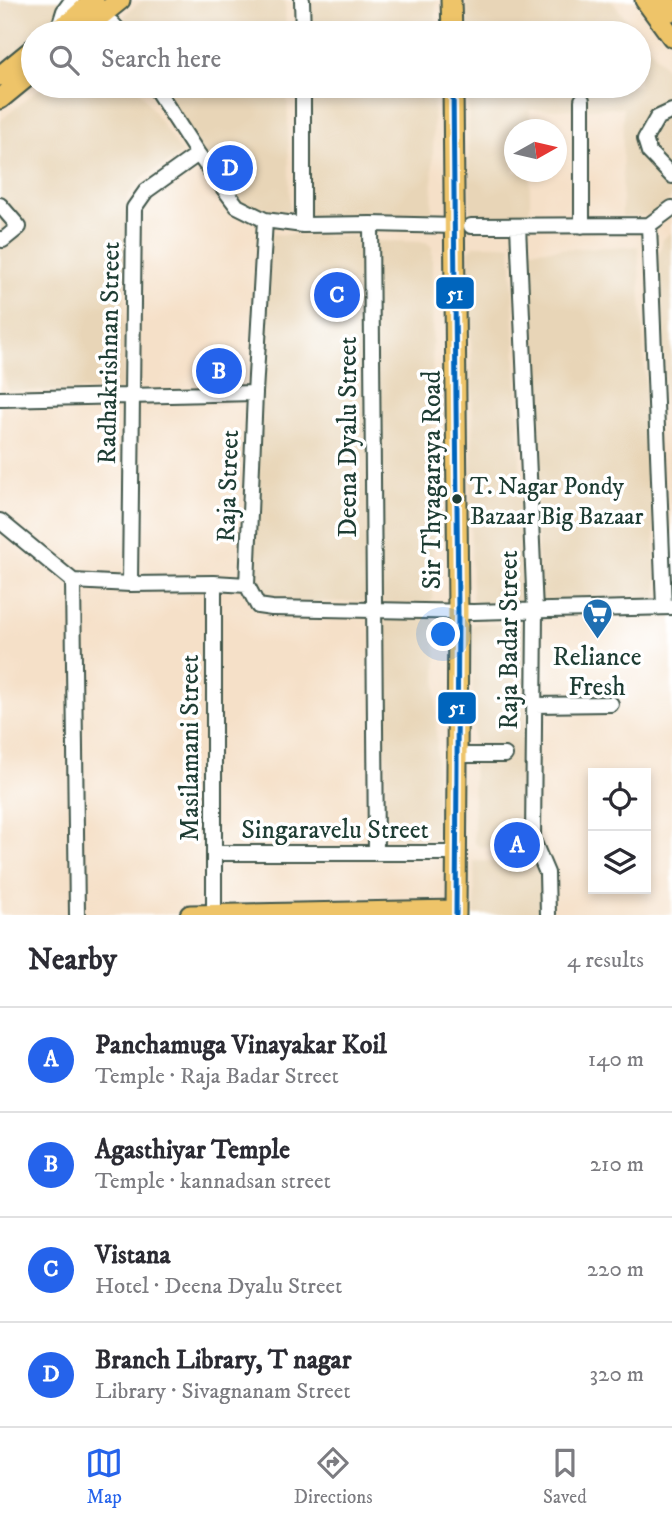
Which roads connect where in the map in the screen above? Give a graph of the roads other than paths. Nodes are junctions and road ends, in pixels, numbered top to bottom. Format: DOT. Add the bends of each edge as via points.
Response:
graph roads {
  1 [pos="120,0"];
  2 [pos="302,0"];
  3 [pos="451,0"];
  4 [pos="645,0"];
  5 [pos="664,0"];
  6 [pos="86,5"];
  7 [pos="672,11"];
  8 [pos="66,21"];
  9 [pos="109,21"];
  10 [pos="303,21"];
  11 [pos="452,21"];
  12 [pos="672,37"];
  13 [pos="21,59"];
  14 [pos="0,76"];
  15 [pos="21,82"];
  16 [pos="162,98"];
  17 [pos="303,98"];
  18 [pos="454,98"];
  19 [pos="0,99"];
  20 [pos="582,100"];
  21 [pos="672,111"];
  22 [pos="198,154"];
  23 [pos="672,176"];
  24 [pos="0,205"];
  25 [pos="672,208"];
  26 [pos="265,220"];
  27 [pos="371,224"];
  28 [pos="303,225"];
  29 [pos="649,225"];
  30 [pos="464,226"];
  31 [pos="517,226"];
  32 [pos="582,226"];
  33 [pos="0,239"];
  34 [pos="255,393"];
  35 [pos="132,395"];
  36 [pos="0,399"];
  37 [pos="0,521"];
  38 [pos="668,568"];
  39 [pos="72,582"];
  40 [pos="214,583"];
  41 [pos="130,584"];
  42 [pos="247,585"];
  43 [pos="668,607"];
  44 [pos="373,608"];
  45 [pos="458,611"];
  46 [pos="535,611"];
  47 [pos="611,704"];
  48 [pos="534,705"];
  49 [pos="456,755"];
  50 [pos="505,755"];
  51 [pos="376,852"];
  52 [pos="214,853"];
  53 [pos="455,853"];
  54 [pos="355,913"];
  55 [pos="456,913"];
  56 [pos="214,914"];
  57 [pos="77,915"];
  58 [pos="190,915"];
  59 [pos="548,915"];
  1 -- 6 [label="main road"];
  2 -- 10 [label="street"];
  3 -- 11 [label="main road"];
  4 -- 12 [label="main road"];
  5 -- 7 [label="main road"];
  6 -- 8 [label="main road"];
  6 -- 9 [label="street"];
  13 -- 14 [label="main road"];
  15 -- 19 [label="main road"];
  16 -- 22 [label="street"];
  17 -- 28 [label="street"];
  18 -- 30 [label="main road, Sir Thyagaraya Road"];
  20 -- 32 [label="street"];
  21 -- 23 [label="street" via="657,118 645,139 649,152"];
  22 -- 26 [label="street" via="237,206"];
  22 -- 35 [label="street, Radhakrishnan Street" via="146,191 134,208"];
  24 -- 33 [label="street" via="19,227"];
  25 -- 29 [label="street"];
  26 -- 28 [label="street"];
  26 -- 34 [label="street, Raja Street"];
  27 -- 28 [label="street"];
  27 -- 30 [label="street"];
  27 -- 44 [label="street, Deena Dyalu Street"];
  29 -- 32 [label="street"];
  29 -- 38 [label="street"];
  30 -- 31 [label="street"];
  30 -- 45 [label="main road, Sir Thyagaraya Road"];
  31 -- 32 [label="street"];
  31 -- 46 [label="street, Raja Badar Street"];
  34 -- 35 [label="street"];
  34 -- 42 [label="street, Raja Street"];
  35 -- 36 [label="street"];
  35 -- 41 [label="street, Radhakrishnan Street"];
  37 -- 39 [label="street"];
  38 -- 43 [label="street"];
  39 -- 41 [label="street"];
  39 -- 57 [label="street"];
  40 -- 41 [label="street"];
  40 -- 42 [label="street"];
  40 -- 52 [label="street, Masilamani Street"];
  42 -- 44 [label="street" via="258,606"];
  43 -- 46 [label="street"];
  44 -- 45 [label="street"];
  44 -- 51 [label="street, Deena Dyalu Street"];
  45 -- 46 [label="street"];
  45 -- 49 [label="main road, Sir Thyagaraya Road"];
  46 -- 48 [label="street, Raja Badar Street"];
  47 -- 48 [label="street"];
  48 -- 59 [label="street, Raja Badar Street" via="534,844 547,873"];
  49 -- 50 [label="street"];
  49 -- 53 [label="main road, Sir Thyagaraya Road"];
  51 -- 52 [label="street, Singaravelu Street"];
  51 -- 53 [label="street, Singaravelu Street"];
  52 -- 56 [label="street, Masilamani Street"];
  53 -- 55 [label="main road, Sir Thyagaraya Road"];
  54 -- 55 [label="main road"];
  54 -- 56 [label="main road"];
  56 -- 58 [label="main road"];
}
